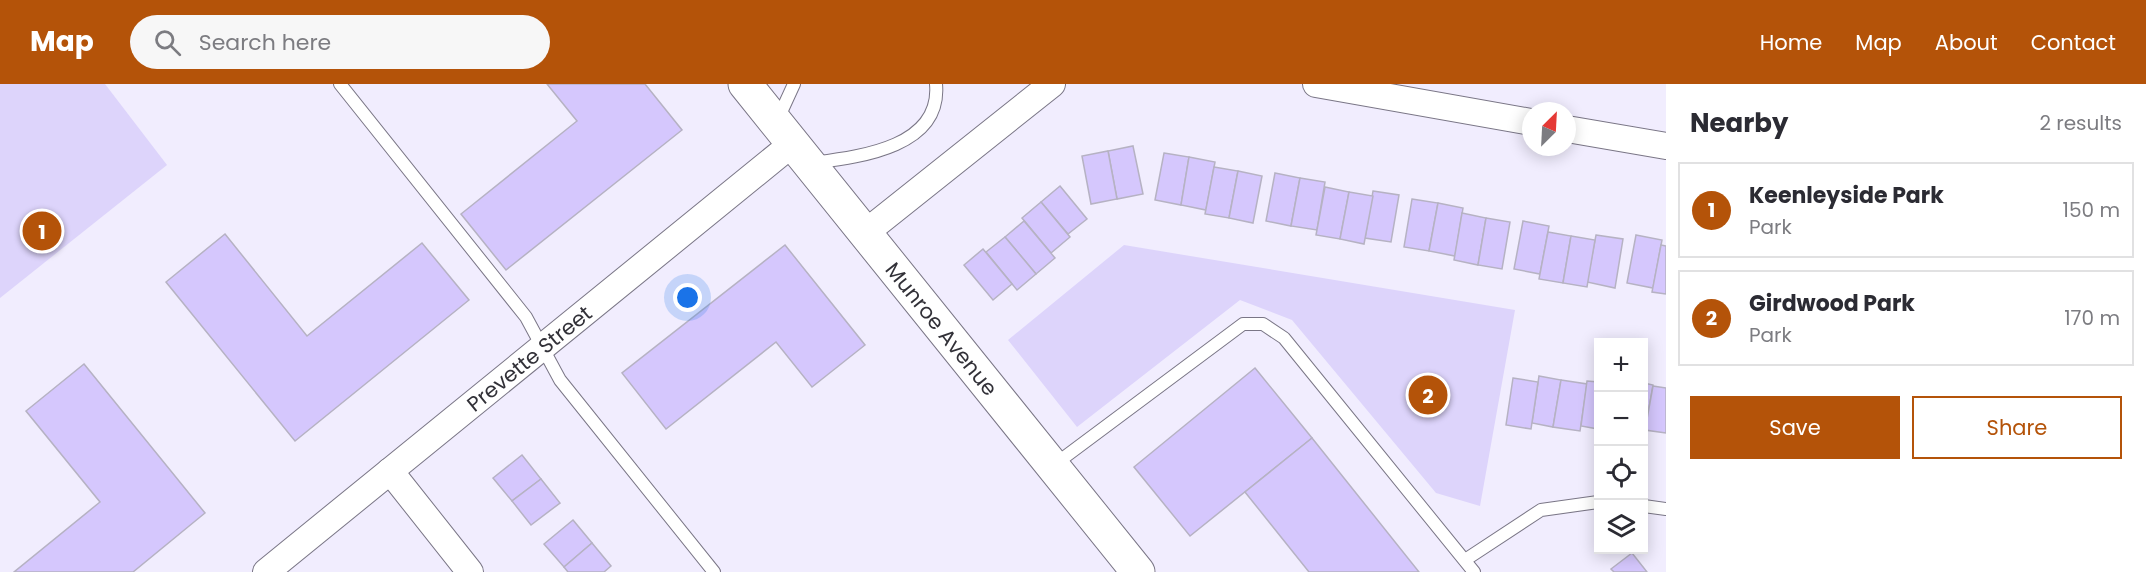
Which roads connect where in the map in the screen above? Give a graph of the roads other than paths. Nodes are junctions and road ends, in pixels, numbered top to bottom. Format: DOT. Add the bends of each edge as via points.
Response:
graph roads {
  1 [pos="340,84"];
  2 [pos="745,84"];
  3 [pos="794,84"];
  4 [pos="936,84"];
  5 [pos="1052,84"];
  6 [pos="1316,84"];
  7 [pos="1522,120"];
  8 [pos="1576,131"];
  9 [pos="792,143"];
  10 [pos="1666,146"];
  11 [pos="865,232"];
  12 [pos="542,346"];
  13 [pos="1053,466"];
  14 [pos="390,471"];
  15 [pos="1594,503"];
  16 [pos="1648,507"];
  17 [pos="1666,509"];
  18 [pos="1465,560"];
  19 [pos="266,572"];
  20 [pos="470,572"];
  21 [pos="714,572"];
  22 [pos="1138,572"];
  23 [pos="1474,572"];
  1 -- 12 [label="lane" via="526,317"];
  2 -- 9 [label="street, Munroe Avenue"];
  3 -- 9 [label="lane"];
  4 -- 9 [label="lane" via="937,97 923,126 898,145 864,155"];
  5 -- 11 [label="street"];
  6 -- 7 [label="street"];
  8 -- 10 [label="street"];
  9 -- 11 [label="street, Munroe Avenue"];
  9 -- 12 [label="street, Prevette Street"];
  11 -- 13 [label="street, Munroe Avenue"];
  12 -- 14 [label="street, Prevette Street"];
  12 -- 21 [label="lane" via="560,380"];
  13 -- 18 [label="lane" via="1243,324 1263,324 1284,338"];
  13 -- 22 [label="street, Munroe Avenue"];
  14 -- 19 [label="street, Prevette Street"];
  14 -- 20 [label="street"];
  15 -- 18 [label="lane" via="1541,510"];
  16 -- 17 [label="lane"];
  18 -- 23 [label="lane"];
}
